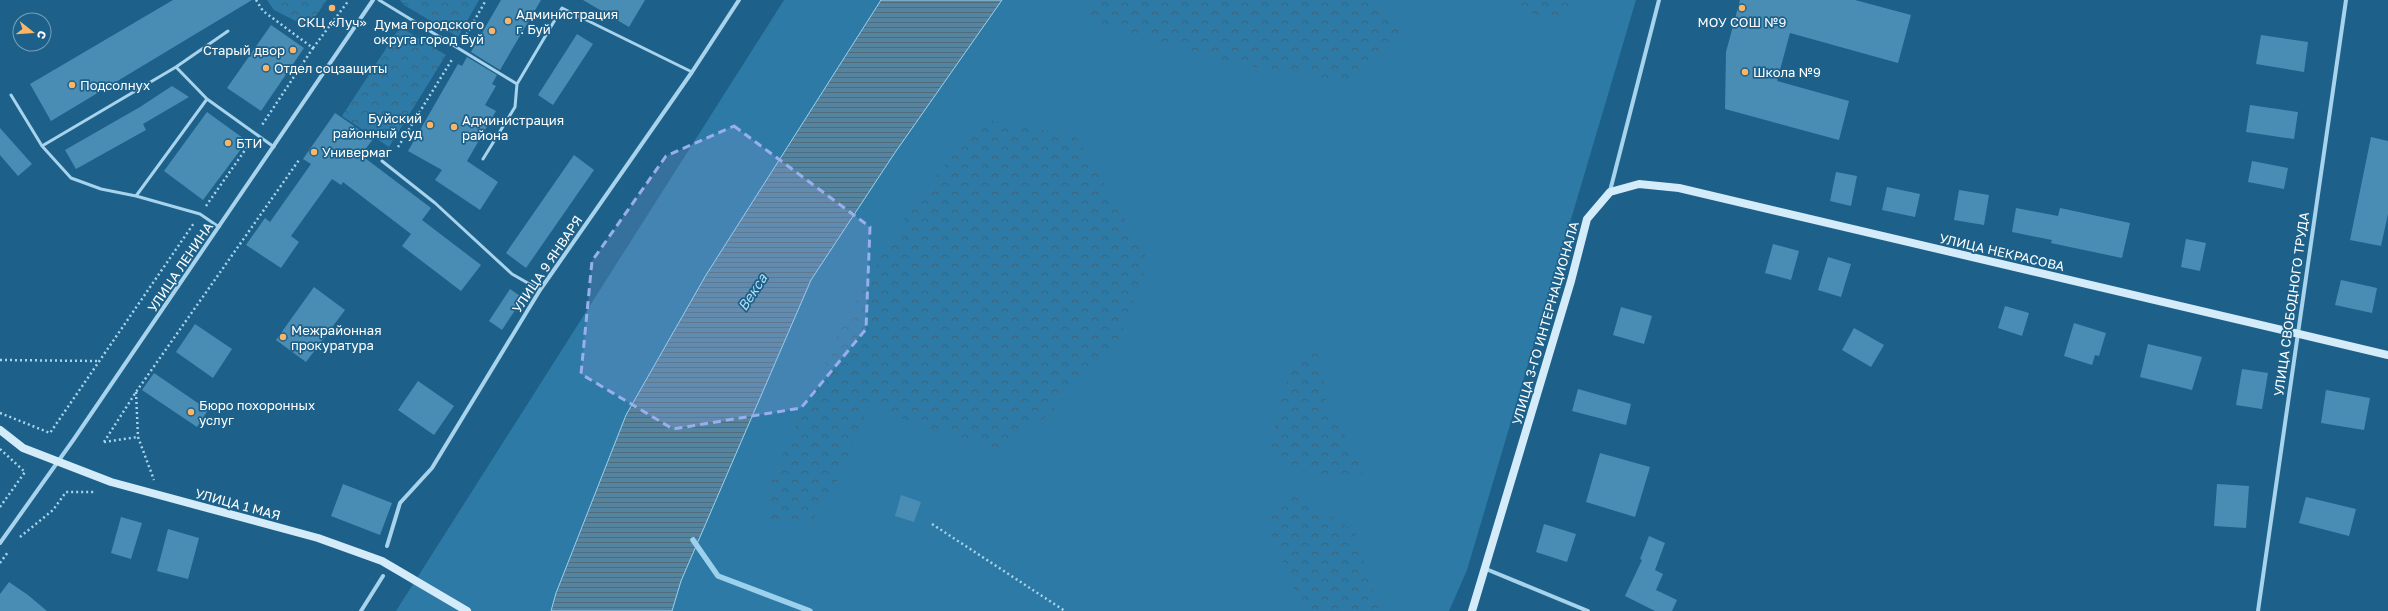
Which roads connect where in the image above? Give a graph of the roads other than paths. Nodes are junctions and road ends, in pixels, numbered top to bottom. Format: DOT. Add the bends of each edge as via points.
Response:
graph roads {
  1 [pos="373,0"];
  2 [pos="379,0"];
  3 [pos="739,0"];
  4 [pos="1659,0"];
  5 [pos="2346,0"];
  6 [pos="228,31"];
  7 [pos="176,67"];
  8 [pos="692,72"];
  9 [pos="517,84"];
  10 [pos="11,95"];
  11 [pos="207,99"];
  12 [pos="42,146"];
  13 [pos="274,147"];
  14 [pos="483,159"];
  15 [pos="382,161"];
  16 [pos="1610,192"];
  17 [pos="136,196"];
  18 [pos="219,227"];
  19 [pos="540,290"];
  20 [pos="2297,334"];
  21 [pos="2388,355"];
  22 [pos="0,430"];
  23 [pos="57,462"];
  24 [pos="0,543"];
  25 [pos="387,546"];
  26 [pos="1486,569"];
  27 [pos="383,576"];
  28 [pos="361,611"];
  29 [pos="467,611"];
  30 [pos="1472,611"];
  31 [pos="1588,611"];
  32 [pos="2258,611"];
  1 -- 13 [label="street, УЛИЦА ЛЕНИНА"];
  2 -- 9 [label="lane"];
  3 -- 8 [label="street, УЛИЦА 9 ЯНВАРЯ"];
  4 -- 16 [label="street, УЛИЦА 3-ГО ИНТЕРНАЦИОНАЛА"];
  5 -- 20 [label="street, УЛИЦА СВОБОДНОГО ТРУДА"];
  6 -- 7 [label="lane"];
  7 -- 11 [label="lane"];
  7 -- 12 [label="lane"];
  8 -- 9 [label="lane" via="562,8"];
  8 -- 19 [label="street, УЛИЦА 9 ЯНВАРЯ"];
  9 -- 14 [label="lane" via="515,107"];
  10 -- 12 [label="lane"];
  11 -- 13 [label="lane"];
  11 -- 17 [label="lane"];
  12 -- 17 [label="lane" via="71,178 101,189"];
  13 -- 18 [label="street, УЛИЦА ЛЕНИНА"];
  15 -- 19 [label="lane" via="435,204 512,274"];
  16 -- 20 [label="street, УЛИЦА НЕКРАСОВА" via="1639,184 1679,188"];
  16 -- 26 [label="street, УЛИЦА 3-ГО ИНТЕРНАЦИОНАЛА" via="1587,219 1572,281"];
  17 -- 18 [label="lane" via="200,214"];
  18 -- 23 [label="street, УЛИЦА ЛЕНИНА"];
  19 -- 25 [label="street, УЛИЦА 9 ЯНВАРЯ" via="432,468 400,503"];
  20 -- 21 [label="street, УЛИЦА НЕКРАСОВА"];
  20 -- 32 [label="street, УЛИЦА СВОБОДНОГО ТРУДА"];
  22 -- 23 [label="street, УЛИЦА 1 МАЯ" via="23,448"];
  23 -- 24 [label="street, УЛИЦА ЛЕНИНА"];
  23 -- 29 [label="street, УЛИЦА 1 МАЯ" via="111,482 318,538 382,561"];
  26 -- 30 [label="street, УЛИЦА 3-ГО ИНТЕРНАЦИОНАЛА"];
  26 -- 31 [label="street"];
  27 -- 28 [label="street"];
}
